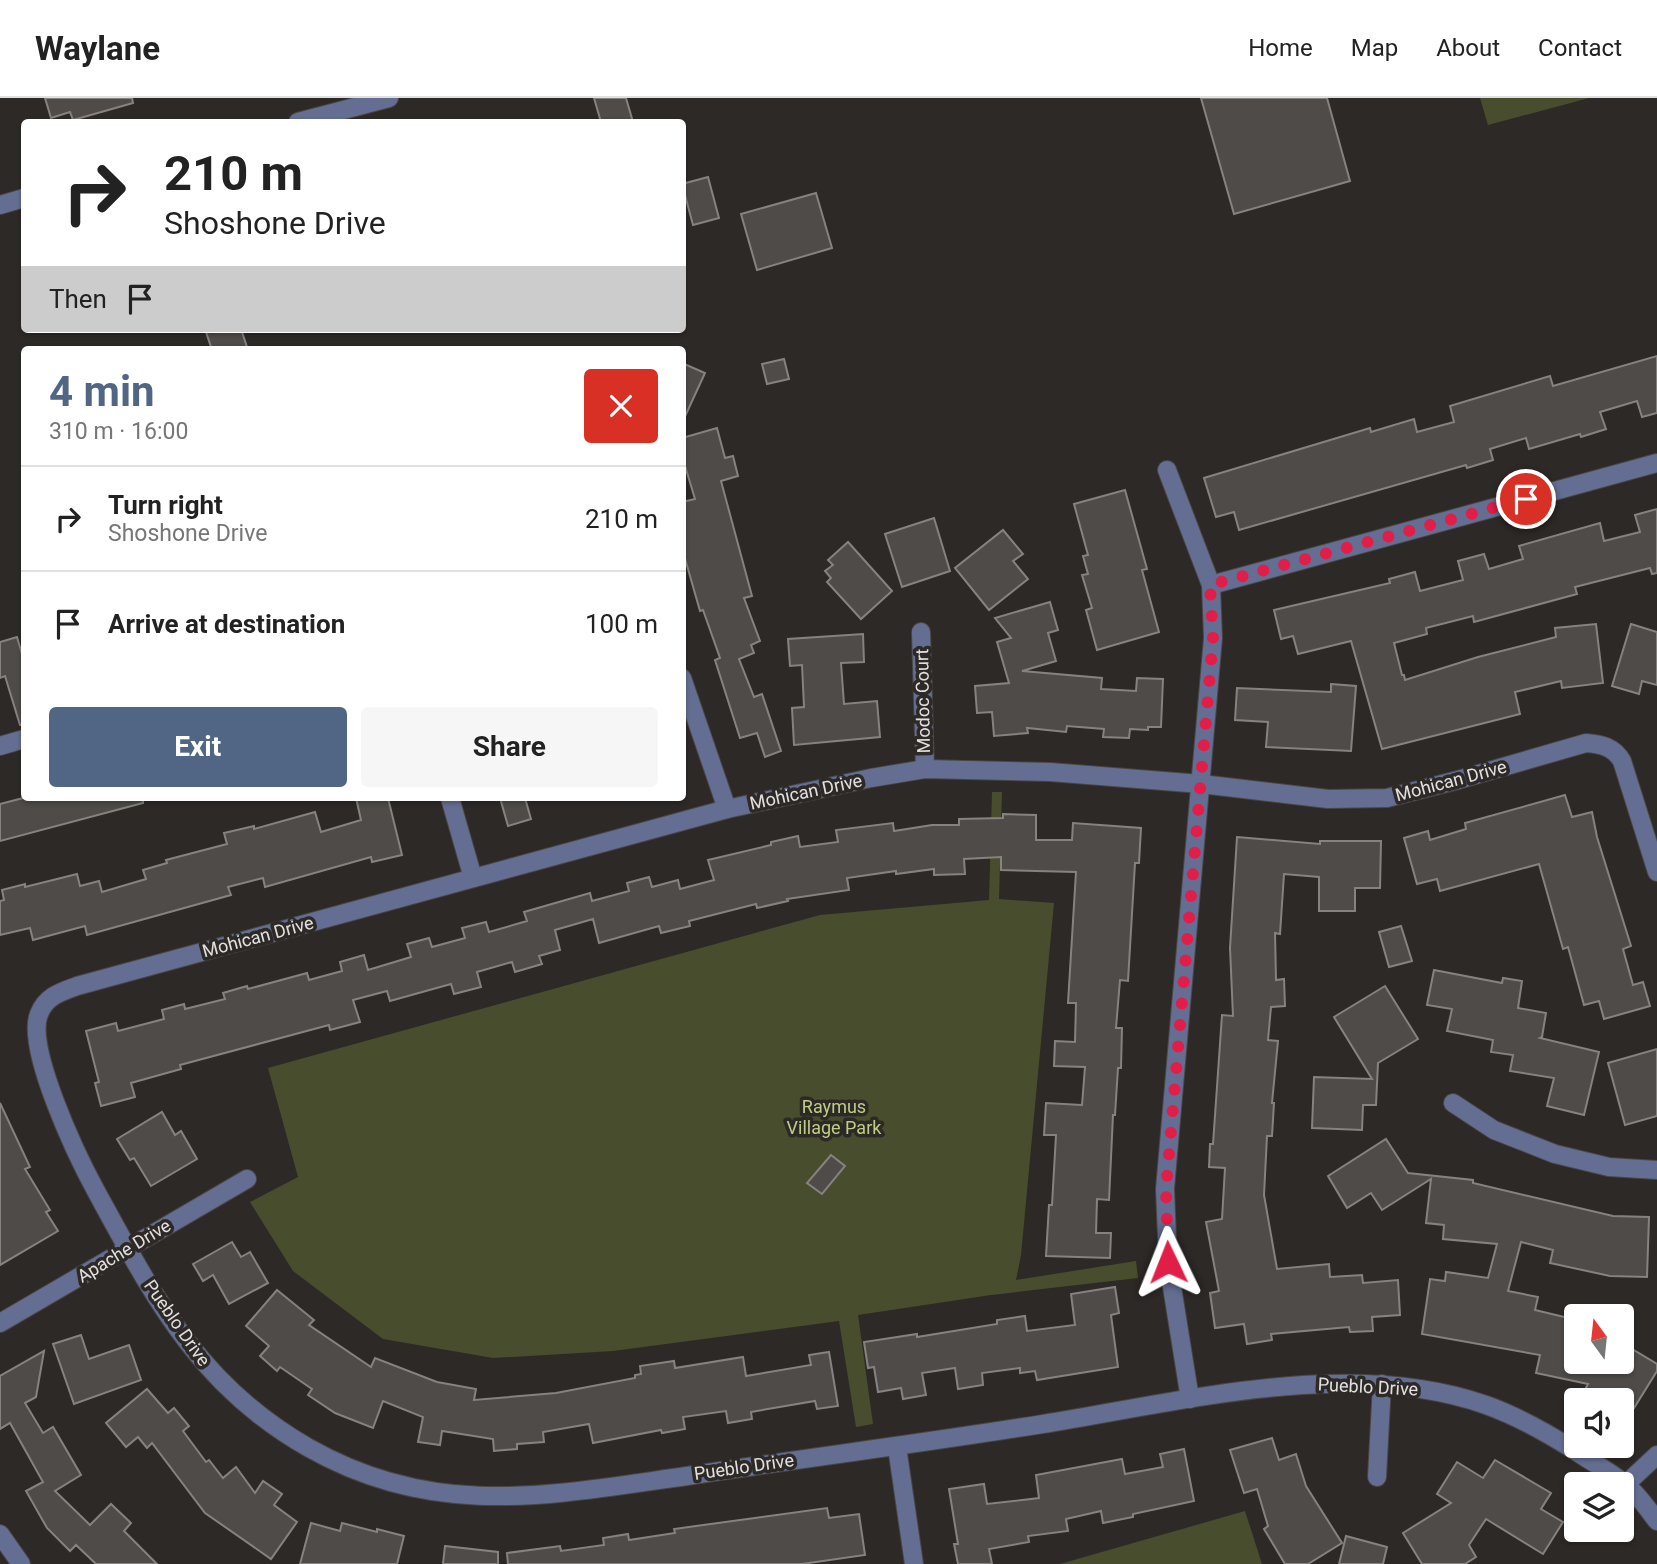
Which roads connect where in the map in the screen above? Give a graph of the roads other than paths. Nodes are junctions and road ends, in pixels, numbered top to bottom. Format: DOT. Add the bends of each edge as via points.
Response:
graph roads {
  1 [pos="389,98"];
  2 [pos="309,119"];
  3 [pos="21,199"];
  4 [pos="0,205"];
  5 [pos="1657,463"];
  6 [pos="1167,470"];
  7 [pos="1210,585"];
  8 [pos="921,632"];
  9 [pos="686,690"];
  10 [pos="21,740"];
  11 [pos="0,746"];
  12 [pos="925,769"];
  13 [pos="1201,784"];
  14 [pos="451,801"];
  15 [pos="727,809"];
  16 [pos="1657,872"];
  17 [pos="473,878"];
  18 [pos="36,1029"];
  19 [pos="1453,1103"];
  20 [pos="1657,1170"];
  21 [pos="247,1179"];
  22 [pos="128,1248"];
  23 [pos="0,1323"];
  24 [pos="1382,1384"];
  25 [pos="1190,1399"];
  26 [pos="897,1447"];
  27 [pos="1657,1455"];
  28 [pos="1608,1472"];
  29 [pos="1377,1477"];
  30 [pos="1634,1477"];
  31 [pos="1634,1494"];
  32 [pos="1657,1521"];
  33 [pos="0,1534"];
  34 [pos="21,1564"];
  35 [pos="914,1564"];
  1 -- 2 [label="street"];
  3 -- 4 [label="street"];
  5 -- 7 [label="street"];
  6 -- 7 [label="street"];
  7 -- 13 [label="street" via="1213,638"];
  8 -- 12 [label="street, Modoc Court"];
  9 -- 15 [label="street"];
  10 -- 11 [label="street"];
  12 -- 13 [label="street, Mohican Drive" via="1050,772"];
  12 -- 15 [label="street, Mohican Drive"];
  13 -- 16 [label="street, Mohican Drive" via="1328,799 1387,798 1586,743 1602,744 1622,761"];
  13 -- 25 [label="street" via="1166,1189 1168,1262"];
  14 -- 17 [label="street"];
  15 -- 17 [label="street, Mohican Drive"];
  17 -- 18 [label="street, Mohican Drive" via="77,986 46,1002"];
  18 -- 22 [label="street, Pueblo Drive" via="70,1139"];
  19 -- 20 [label="street" via="1494,1130 1555,1154 1609,1167"];
  21 -- 22 [label="street, Apache Drive"];
  22 -- 23 [label="street, Apache Drive"];
  22 -- 26 [label="street, Pueblo Drive" via="184,1340 228,1388 309,1448 396,1484 458,1496 545,1496"];
  24 -- 25 [label="street, Pueblo Drive" via="1321,1382"];
  24 -- 28 [label="street, Pueblo Drive" via="1488,1405 1549,1434"];
  24 -- 29 [label="street"];
  25 -- 26 [label="street, Pueblo Drive"];
  26 -- 35 [label="street"];
  27 -- 30 [label="street"];
  31 -- 32 [label="street, Pueblo Drive"];
  33 -- 34 [label="street"];
}
